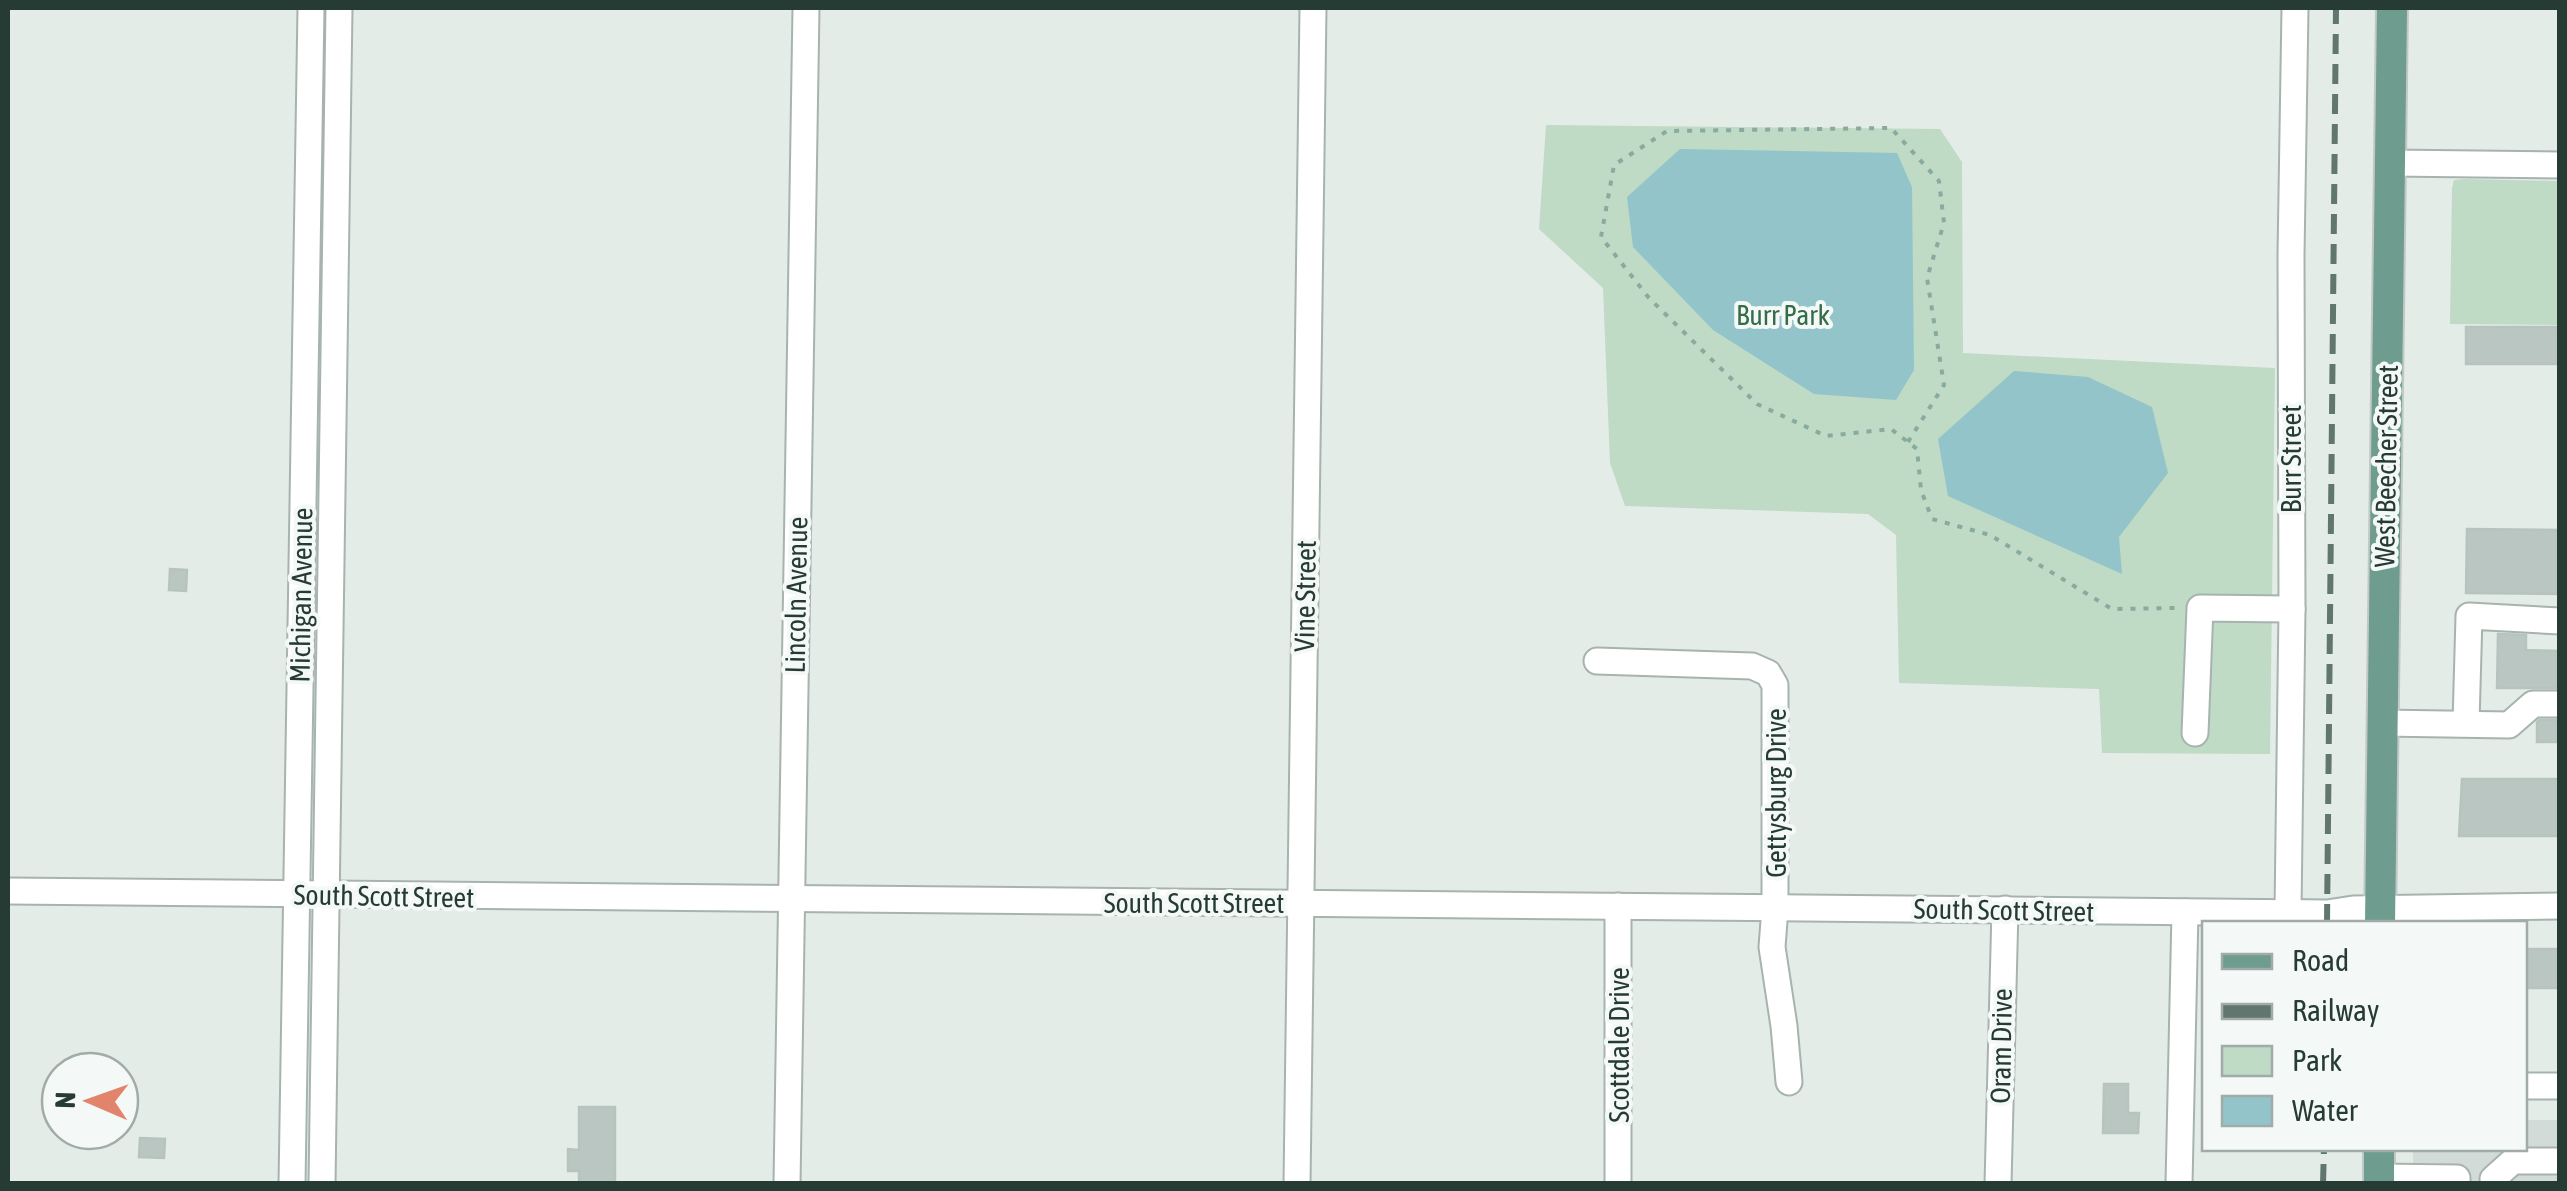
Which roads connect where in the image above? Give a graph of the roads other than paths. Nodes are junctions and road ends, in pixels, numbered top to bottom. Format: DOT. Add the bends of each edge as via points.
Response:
graph roads {
  1 [pos="311,8"];
  2 [pos="339,8"];
  3 [pos="806,8"];
  4 [pos="1314,8"];
  5 [pos="2295,8"];
  6 [pos="2392,8"];
  7 [pos="2391,163"];
  8 [pos="2560,165"];
  9 [pos="2292,609"];
  10 [pos="2560,621"];
  11 [pos="1596,662"];
  12 [pos="2560,704"];
  13 [pos="2382,723"];
  14 [pos="2466,723"];
  15 [pos="2195,733"];
  16 [pos="8,891"];
  17 [pos="296,895"];
  18 [pos="327,895"];
  19 [pos="791,900"];
  20 [pos="1301,904"];
  21 [pos="1618,906"];
  22 [pos="2560,906"];
  23 [pos="1775,908"];
  24 [pos="2005,909"];
  25 [pos="2288,911"];
  26 [pos="2185,912"];
  27 [pos="2380,917"];
  28 [pos="1789,1082"];
  29 [pos="2527,1086"];
  30 [pos="2560,1086"];
  31 [pos="2560,1160"];
  32 [pos="2379,1170"];
  33 [pos="2457,1181"];
  34 [pos="2493,1181"];
  35 [pos="292,1184"];
  36 [pos="322,1184"];
  37 [pos="787,1184"];
  38 [pos="1297,1184"];
  39 [pos="1618,1184"];
  40 [pos="1998,1184"];
  41 [pos="2179,1184"];
  1 -- 17 [label="street, Michigan Avenue"];
  2 -- 18 [label="street, Michigan Avenue"];
  3 -- 19 [label="street, Lincoln Avenue"];
  4 -- 20 [label="street, Vine Street"];
  5 -- 9 [label="street, Burr Street"];
  6 -- 7 [label="main road, West Beecher Street"];
  7 -- 8 [label="street"];
  7 -- 13 [label="main road, West Beecher Street"];
  9 -- 15 [label="street" via="2200,608"];
  9 -- 25 [label="street, Burr Street"];
  10 -- 14 [label="street" via="2470,616"];
  11 -- 23 [label="street, Gettysburg Drive" via="1752,666 1768,673 1777,702"];
  12 -- 14 [label="street" via="2534,704 2509,725"];
  13 -- 14 [label="street"];
  13 -- 27 [label="main road, West Beecher Street"];
  16 -- 17 [label="street, South Scott Street"];
  17 -- 18 [label="street, South Scott Street"];
  17 -- 35 [label="street, Michigan Avenue"];
  18 -- 19 [label="street, South Scott Street"];
  18 -- 36 [label="street, Michigan Avenue"];
  19 -- 20 [label="street, South Scott Street"];
  19 -- 37 [label="street, Lincoln Avenue"];
  20 -- 21 [label="street, South Scott Street"];
  20 -- 38 [label="street, Vine Street"];
  21 -- 23 [label="street, South Scott Street"];
  21 -- 39 [label="street, Scottdale Drive"];
  22 -- 27 [label="street, South Scott Street"];
  23 -- 24 [label="street, South Scott Street"];
  23 -- 28 [label="street" via="1772,947"];
  24 -- 26 [label="street, South Scott Street"];
  24 -- 40 [label="street, Oram Drive"];
  25 -- 26 [label="street, South Scott Street"];
  25 -- 27 [label="street, South Scott Street" via="2353,909"];
  26 -- 41 [label="street"];
  29 -- 30 [label="street"];
  31 -- 34 [label="street" via="2513,1162"];
  32 -- 33 [label="street"];
  33 -- 34 [label="street"];
}
